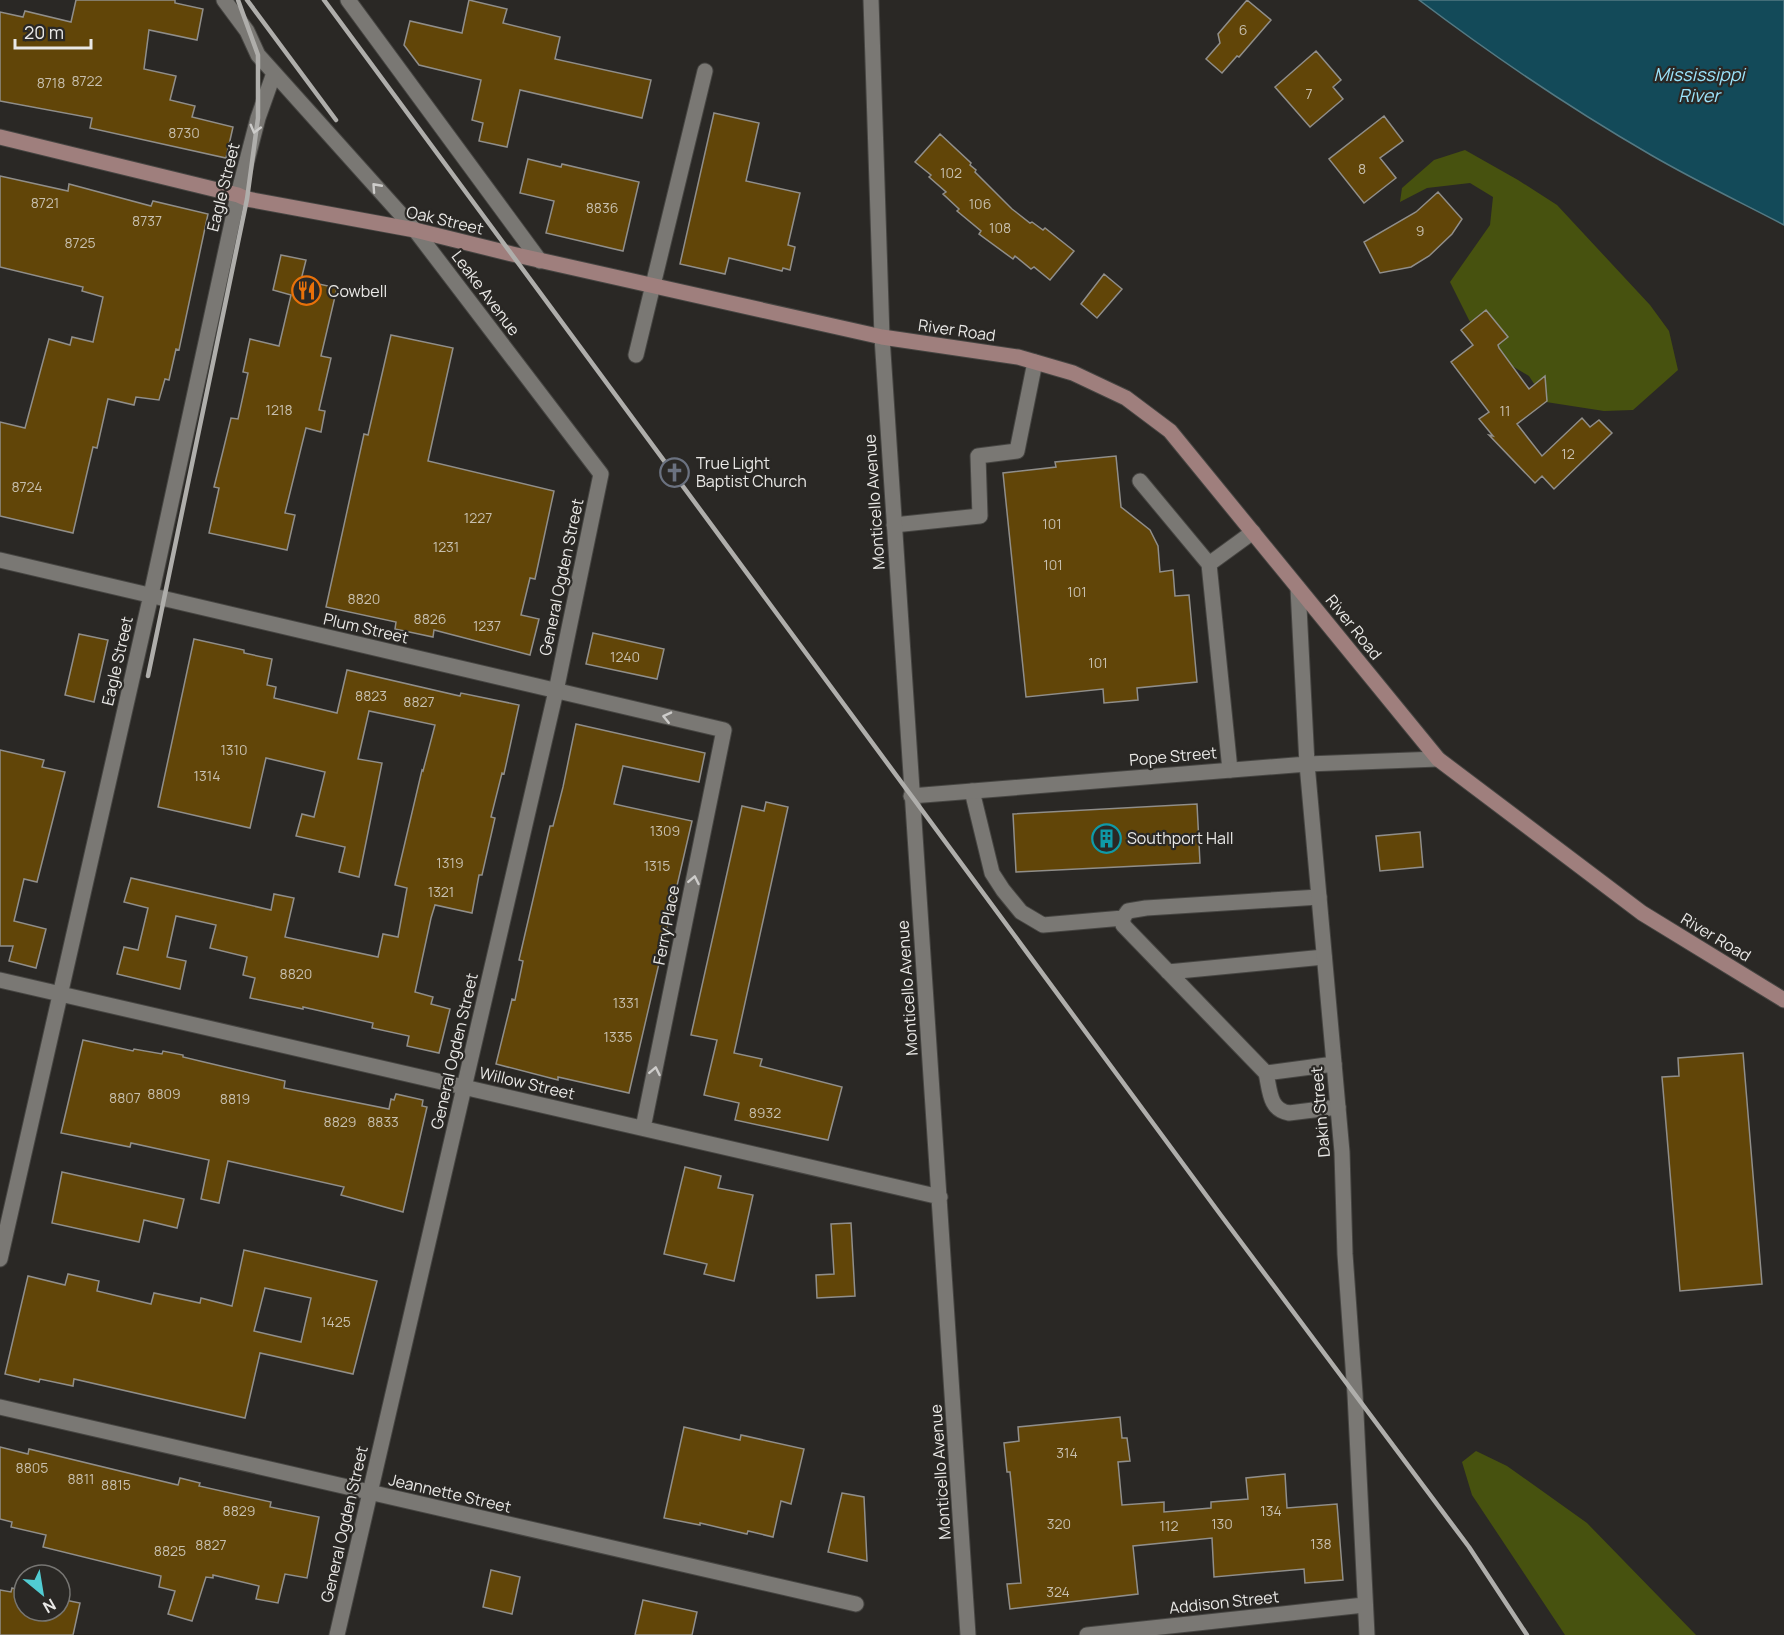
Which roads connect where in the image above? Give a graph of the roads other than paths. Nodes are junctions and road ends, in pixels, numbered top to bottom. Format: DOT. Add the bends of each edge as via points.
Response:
graph roads {
  1 [pos="224,0"];
  2 [pos="348,0"];
  3 [pos="871,0"];
  4 [pos="705,71"];
  5 [pos="274,74"];
  6 [pos="0,136"];
  7 [pos="238,195"];
  8 [pos="415,230"];
  9 [pos="540,261"];
  10 [pos="652,285"];
  11 [pos="882,338"];
  12 [pos="636,355"];
  13 [pos="1035,362"];
  14 [pos="600,474"];
  15 [pos="1140,481"];
  16 [pos="894,525"];
  17 [pos="1253,532"];
  18 [pos="0,560"];
  19 [pos="1209,564"];
  20 [pos="1298,588"];
  21 [pos="151,595"];
  22 [pos="556,691"];
  23 [pos="724,730"];
  24 [pos="1438,759"];
  25 [pos="1307,764"];
  26 [pos="1230,770"];
  27 [pos="972,791"];
  28 [pos="910,796"];
  29 [pos="1319,897"];
  30 [pos="1122,918"];
  31 [pos="1324,957"];
  32 [pos="1168,972"];
  33 [pos="0,980"];
  34 [pos="61,994"];
  35 [pos="1784,1000"];
  36 [pos="1334,1064"];
  37 [pos="1266,1073"];
  38 [pos="464,1087"];
  39 [pos="1338,1107"];
  40 [pos="643,1128"];
  41 [pos="940,1197"];
  42 [pos="0,1259"];
  43 [pos="0,1407"];
  44 [pos="370,1493"];
  45 [pos="856,1604"];
  46 [pos="1365,1605"];
  47 [pos="337,1635"];
  48 [pos="968,1635"];
  49 [pos="1087,1635"];
  50 [pos="1367,1635"];
  1 -- 5 [label="street, Leake Avenue"];
  2 -- 9 [label="street"];
  3 -- 11 [label="street, Monticello Avenue"];
  4 -- 10 [label="street"];
  5 -- 7 [label="street, Eagle Street, one-way"];
  8 -- 5 [label="street, Leake Avenue, one-way"];
  6 -- 7 [label="main road, Oak Street"];
  7 -- 8 [label="main road, Oak Street"];
  7 -- 21 [label="street, Eagle Street"];
  8 -- 9 [label="main road, Oak Street"];
  8 -- 14 [label="street, Leake Avenue"];
  9 -- 10 [label="main road, Oak Street"];
  10 -- 11 [label="main road, Oak Street"];
  10 -- 12 [label="street"];
  11 -- 13 [label="main road, River Road"];
  11 -- 16 [label="street, Monticello Avenue"];
  13 -- 16 [label="street" via="1017,451 978,456 980,516"];
  13 -- 17 [label="main road, River Road" via="1073,373 1126,398 1170,431"];
  14 -- 22 [label="street, General Ogden Street"];
  15 -- 19 [label="street"];
  16 -- 28 [label="street, Monticello Avenue"];
  17 -- 19 [label="street"];
  17 -- 20 [label="main road, River Road"];
  18 -- 21 [label="street, Plum Street"];
  19 -- 26 [label="street"];
  20 -- 24 [label="main road, River Road"];
  20 -- 25 [label="street, Dakin Street"];
  21 -- 22 [label="street, Plum Street"];
  21 -- 34 [label="street, Eagle Street"];
  23 -- 22 [label="street, Plum Street, one-way"];
  22 -- 38 [label="street, General Ogden Street"];
  40 -- 23 [label="street, Ferry Place, one-way"];
  24 -- 25 [label="street, Pope Street"];
  24 -- 35 [label="main road, River Road" via="1642,913"];
  25 -- 26 [label="street, Pope Street"];
  25 -- 29 [label="street, Dakin Street"];
  26 -- 27 [label="street, Pope Street"];
  27 -- 28 [label="street, Pope Street"];
  27 -- 30 [label="street" via="992,873 1021,912 1043,925"];
  28 -- 41 [label="street, Monticello Avenue"];
  29 -- 30 [label="street" via="1146,908 1128,912"];
  29 -- 31 [label="street, Dakin Street"];
  30 -- 32 [label="street" via="1123,925"];
  31 -- 32 [label="street"];
  31 -- 36 [label="street, Dakin Street"];
  32 -- 37 [label="street"];
  33 -- 34 [label="street, Willow Street"];
  34 -- 38 [label="street, Willow Street"];
  34 -- 42 [label="street, Eagle Street"];
  36 -- 37 [label="street"];
  36 -- 39 [label="street, Dakin Street"];
  37 -- 39 [label="street" via="1272,1100 1281,1112"];
  38 -- 40 [label="street, Willow Street"];
  38 -- 44 [label="street, General Ogden Street"];
  39 -- 46 [label="street, Dakin Street"];
  40 -- 41 [label="street, Willow Street"];
  41 -- 48 [label="street, Monticello Avenue"];
  43 -- 44 [label="street, Jeannette Street"];
  44 -- 45 [label="street, Jeannette Street"];
  44 -- 47 [label="street, General Ogden Street"];
  46 -- 49 [label="street, Addison Street"];
  46 -- 50 [label="street, Dakin Street"];
}
